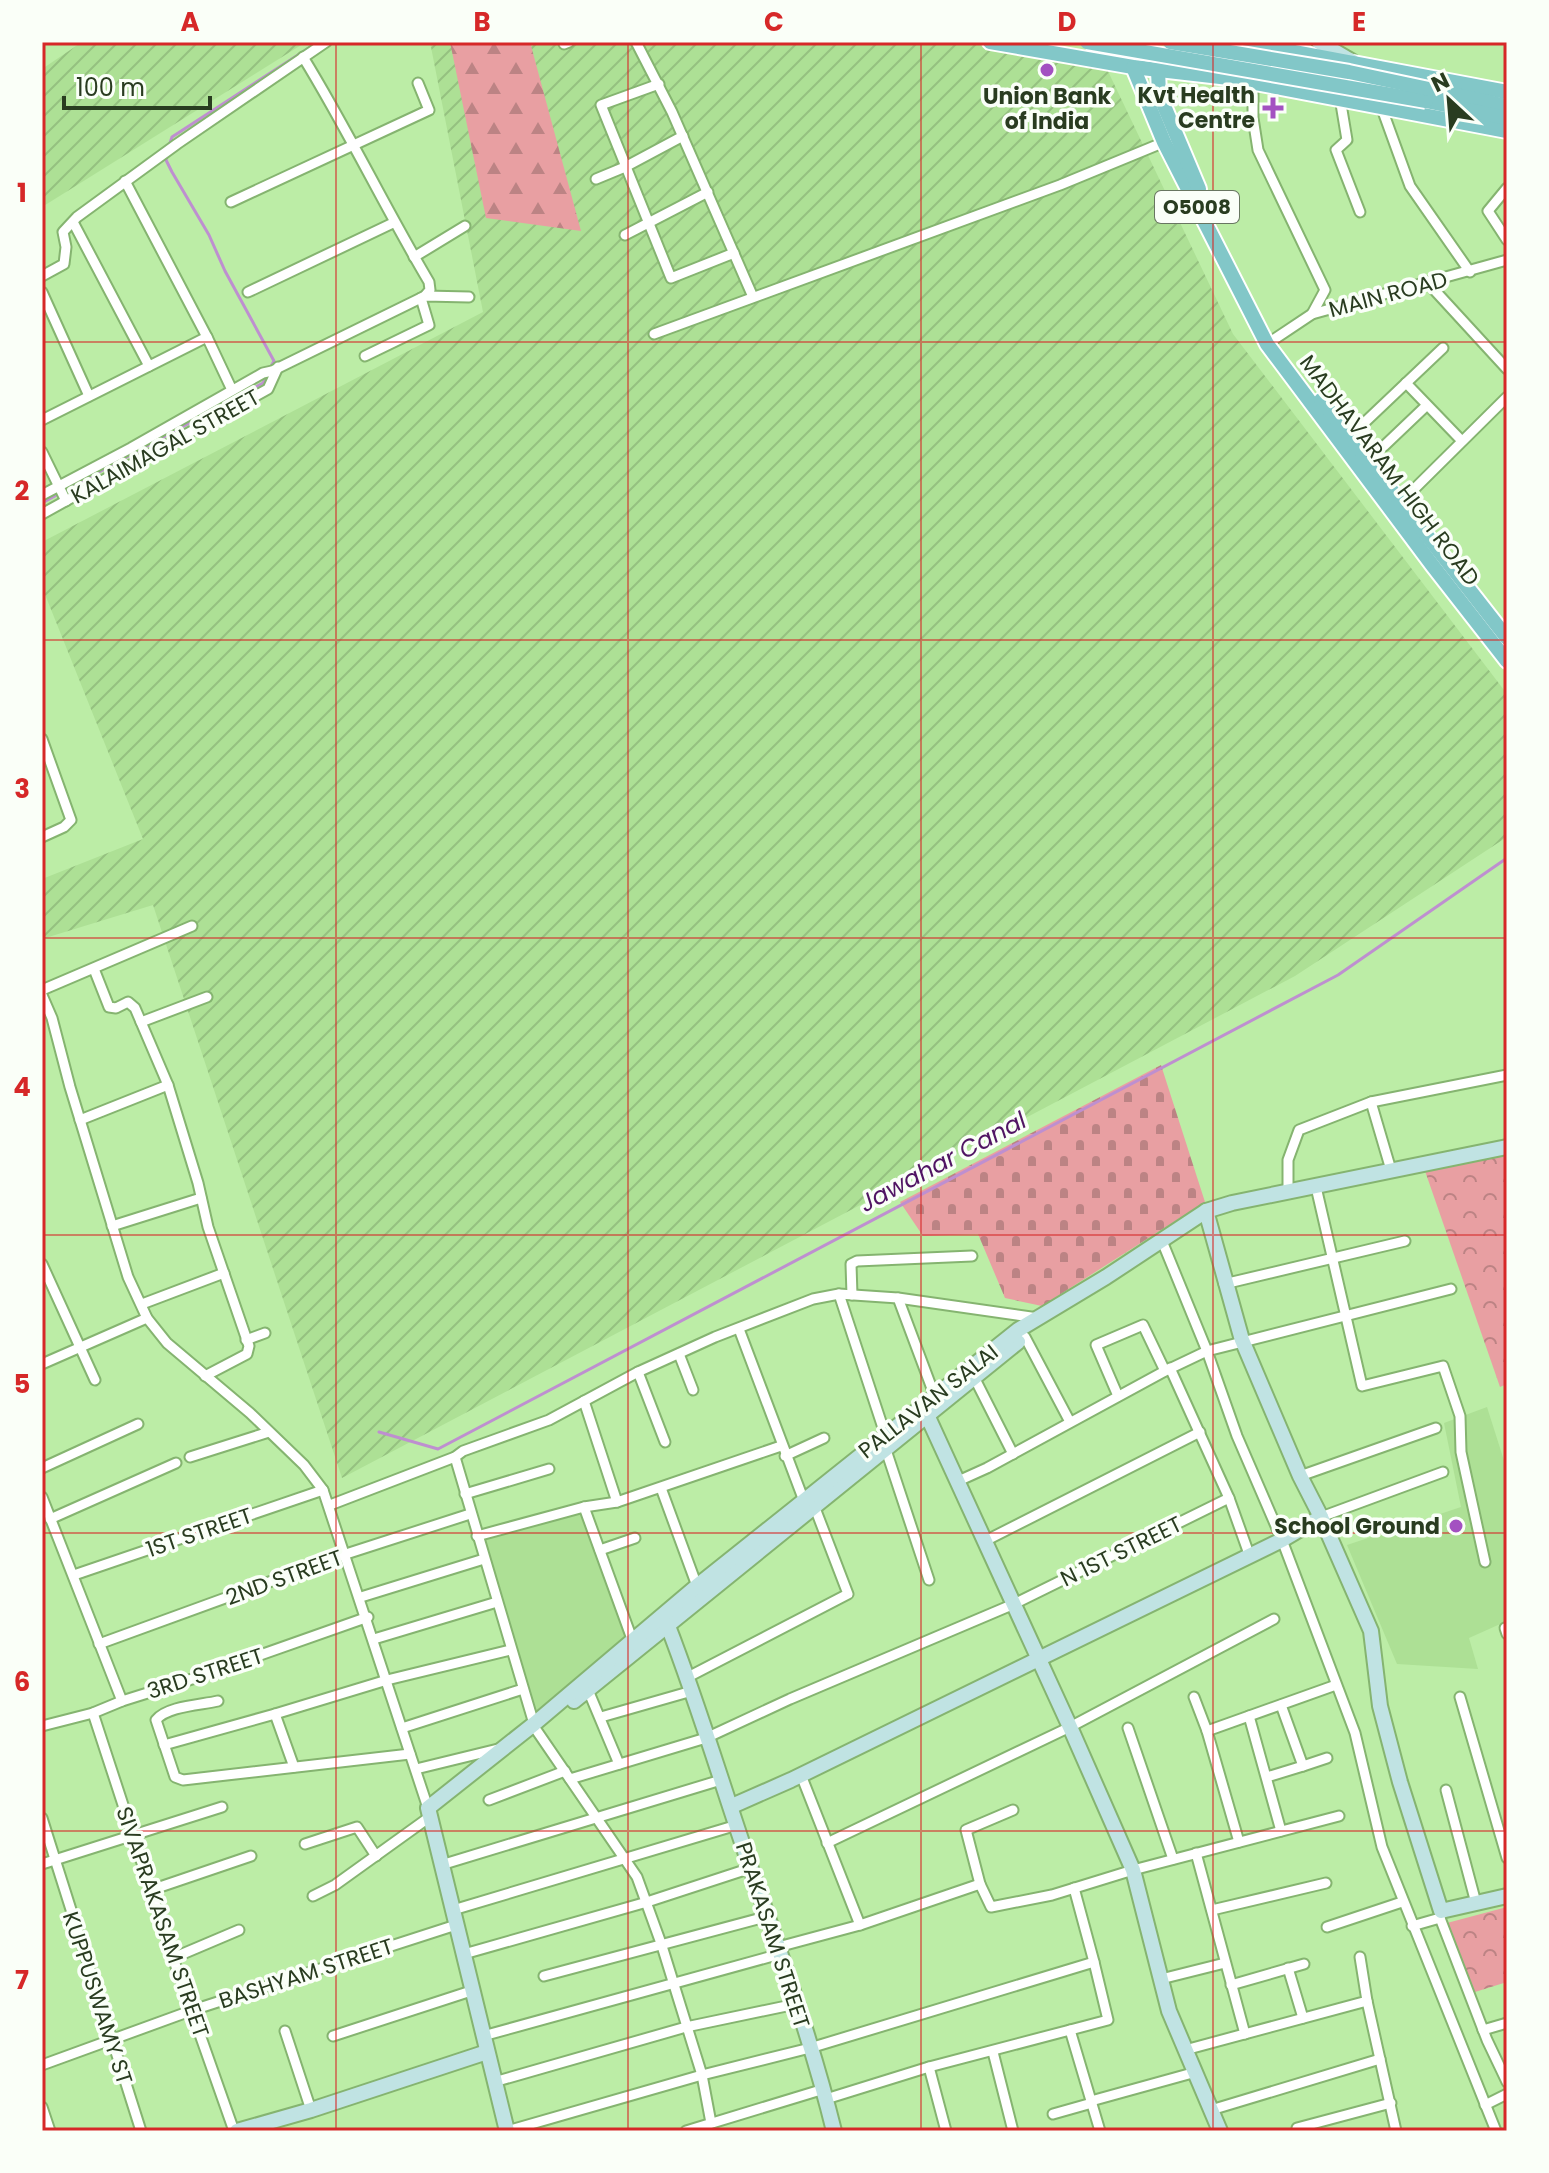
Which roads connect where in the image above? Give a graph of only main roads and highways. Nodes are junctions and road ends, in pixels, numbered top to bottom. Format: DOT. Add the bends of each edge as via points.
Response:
graph roads {
  1 [pos="990,42"];
  2 [pos="1087,42"];
  3 [pos="1170,42"];
  4 [pos="1235,42"];
  5 [pos="1241,42"];
  6 [pos="1067,48"];
  7 [pos="1133,67"];
  8 [pos="1158,70"];
  9 [pos="1229,78"];
  10 [pos="1507,92"];
  11 [pos="1428,95"];
  12 [pos="1507,106"];
  13 [pos="1505,130"];
  14 [pos="1169,140"];
  15 [pos="1397,507"];
  16 [pos="1507,638"];
  17 [pos="1507,661"];
  1 -- 6 [label="main road"];
  2 -- 11 [label="main road, bridge"];
  3 -- 11 [label="main road, bridge" via="1349,72"];
  4 -- 9 [label="main road"];
  5 -- 10 [label="main road"];
  6 -- 7 [label="main road"];
  7 -- 8 [label="main road"];
  7 -- 14 [label="main road, O5008"];
  8 -- 9 [label="main road"];
  8 -- 14 [label="main road, O5008"];
  9 -- 13 [label="main road"];
  11 -- 12 [label="main road"];
  11 -- 13 [label="main road"];
  14 -- 15 [label="main road, MADHAVARAM HIGH ROAD / O5008" via="1270,341"];
  15 -- 16 [label="main road"];
  15 -- 17 [label="main road, MADHAVARAM HIGH ROAD"];
}
